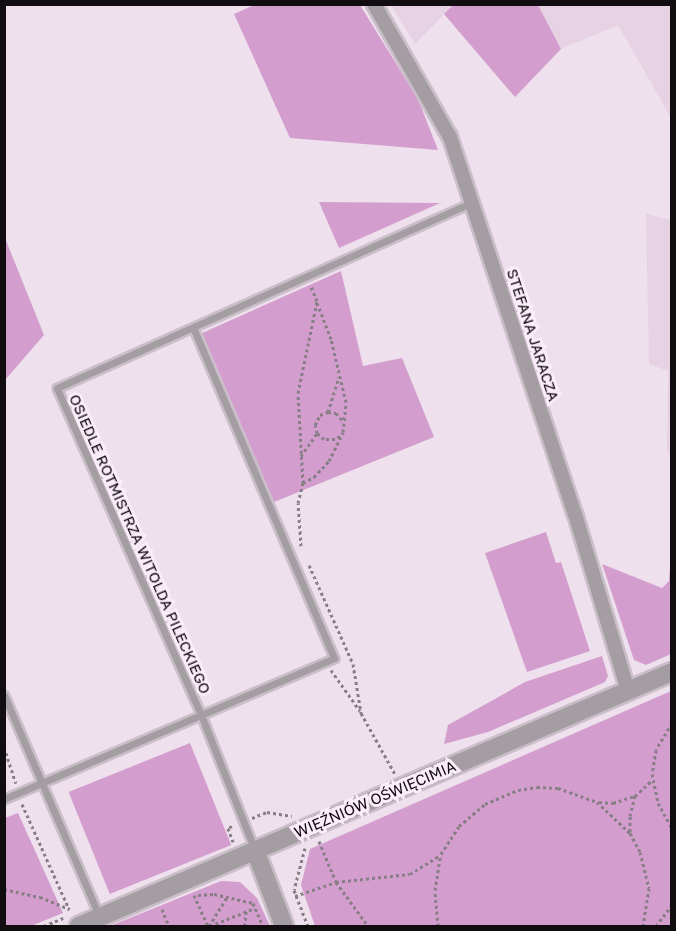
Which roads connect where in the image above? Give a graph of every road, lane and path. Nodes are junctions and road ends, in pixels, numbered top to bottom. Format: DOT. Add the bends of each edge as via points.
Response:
graph roads {
  1 [pos="374,4"];
  2 [pos="471,203"];
  3 [pos="308,277"];
  4 [pos="316,301"];
  5 [pos="194,329"];
  6 [pos="339,375"];
  7 [pos="328,412"];
  8 [pos="344,427"];
  9 [pos="343,432"];
  10 [pos="317,433"];
  11 [pos="301,457"];
  12 [pos="303,483"];
  13 [pos="325,662"];
  14 [pos="672,672"];
  15 [pos="628,691"];
  16 [pos="4,695"];
  17 [pos="361,713"];
  18 [pos="201,715"];
  19 [pos="672,723"];
  20 [pos="4,747"];
  21 [pos="396,776"];
  22 [pos="652,780"];
  23 [pos="42,783"];
  24 [pos="17,794"];
  25 [pos="635,795"];
  26 [pos="4,800"];
  27 [pos="597,802"];
  28 [pos="672,828"];
  29 [pos="630,834"];
  30 [pos="255,850"];
  31 [pos="441,854"];
  32 [pos="336,882"];
  33 [pos="4,889"];
  34 [pos="194,895"];
  35 [pos="295,896"];
  36 [pos="227,897"];
  37 [pos="183,899"];
  38 [pos="172,904"];
  39 [pos="672,904"];
  40 [pos="255,908"];
  41 [pos="69,909"];
  42 [pos="246,911"];
  43 [pos="100,917"];
  44 [pos="78,919"];
  45 [pos="169,927"];
  46 [pos="209,927"];
  47 [pos="245,927"];
  48 [pos="263,927"];
  49 [pos="284,927"];
  50 [pos="308,927"];
  51 [pos="368,927"];
  52 [pos="438,927"];
  53 [pos="643,927"];
  54 [pos="656,927"];
  1 -- 2 [label="street, STEFANA JARACZA" via="450,138"];
  2 -- 3 [label="lane, OSIEDLE ROTMISTRZA WITOLDA PILECKIEGO"];
  2 -- 15 [label="street, STEFANA JARACZA" via="575,514"];
  3 -- 4 [label="path"];
  3 -- 5 [label="lane, OSIEDLE ROTMISTRZA WITOLDA PILECKIEGO"];
  4 -- 6 [label="path" via="331,339"];
  4 -- 11 [label="path" via="298,393"];
  5 -- 13 [label="lane" via="334,658"];
  5 -- 18 [label="lane, OSIEDLE ROTMISTRZA WITOLDA PILECKIEGO" via="57,388"];
  6 -- 7 [label="path"];
  6 -- 8 [label="path" via="346,402"];
  7 -- 8 [label="path" via="340,416"];
  7 -- 10 [label="path" via="317,420"];
  8 -- 9 [label="path"];
  9 -- 10 [label="path" via="335,440"];
  9 -- 12 [label="path" via="329,461"];
  10 -- 11 [label="path"];
  11 -- 12 [label="path"];
  12 -- 17 [label="path" via="298,503 300,544 353,664"];
  13 -- 17 [label="path"];
  13 -- 18 [label="lane, OSIEDLE ROTMISTRZA WITOLDA PILECKIEGO"];
  14 -- 15 [label="street, WIĘŹNIÓW OŚWIĘCIMIA"];
  15 -- 30 [label="street, WIĘŹNIÓW OŚWIĘCIMIA"];
  16 -- 23 [label="lane"];
  17 -- 21 [label="path"];
  18 -- 23 [label="lane, OSIEDLE ROTMISTRZA WITOLDA PILECKIEGO"];
  18 -- 30 [label="lane, OSIEDLE ROTMISTRZA WITOLDA PILECKIEGO"];
  19 -- 22 [label="path" via="656,750"];
  20 -- 24 [label="path" via="15,772"];
  22 -- 25 [label="path"];
  22 -- 28 [label="path" via="658,803"];
  23 -- 24 [label="lane, OSIEDLE ROTMISTRZA WITOLDA PILECKIEGO"];
  23 -- 43 [label="lane"];
  24 -- 26 [label="lane, OSIEDLE ROTMISTRZA WITOLDA PILECKIEGO"];
  24 -- 41 [label="path"];
  25 -- 27 [label="path" via="613,803"];
  25 -- 29 [label="path"];
  27 -- 29 [label="path"];
  27 -- 31 [label="path" via="558,788 518,790 485,804 459,826"];
  29 -- 53 [label="path" via="640,852 649,888"];
  30 -- 43 [label="street, WIĘŹNIÓW OŚWIĘCIMIA"];
  30 -- 49 [label="street"];
  31 -- 32 [label="path" via="410,874"];
  31 -- 52 [label="path" via="435,890"];
  32 -- 35 [label="path"];
  32 -- 35 [label="path" via="318,840 306,847"];
  32 -- 51 [label="path"];
  33 -- 41 [label="path"];
  34 -- 36 [label="path"];
  34 -- 37 [label="path"];
  34 -- 46 [label="path"];
  35 -- 50 [label="path"];
  36 -- 40 [label="path" via="253,903"];
  36 -- 46 [label="path"];
  38 -- 45 [label="path" via="161,908"];
  39 -- 54 [label="path"];
  40 -- 42 [label="path"];
  40 -- 48 [label="path"];
  41 -- 44 [label="path"];
  42 -- 46 [label="path"];
  42 -- 47 [label="path"];
  43 -- 44 [label="street, WIĘŹNIÓW OŚWIĘCIMIA"];
}
